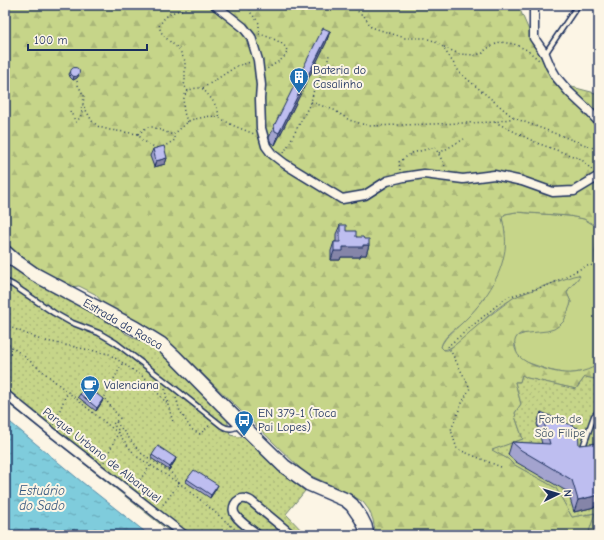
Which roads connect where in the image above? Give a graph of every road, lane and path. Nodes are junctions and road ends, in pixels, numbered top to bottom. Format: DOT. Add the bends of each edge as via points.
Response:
graph roads {
  1 [pos="189,5"];
  2 [pos="215,5"];
  3 [pos="249,5"];
  4 [pos="353,5"];
  5 [pos="534,5"];
  6 [pos="578,5"];
  7 [pos="442,46"];
  8 [pos="545,54"];
  9 [pos="329,55"];
  10 [pos="258,60"];
  11 [pos="550,66"];
  12 [pos="260,72"];
  13 [pos="77,81"];
  14 [pos="202,88"];
  15 [pos="188,91"];
  16 [pos="311,102"];
  17 [pos="83,105"];
  18 [pos="70,111"];
  19 [pos="220,118"];
  20 [pos="514,118"];
  21 [pos="188,122"];
  22 [pos="496,122"];
  23 [pos="599,122"];
  24 [pos="138,134"];
  25 [pos="173,135"];
  26 [pos="263,138"];
  27 [pos="464,139"];
  28 [pos="599,150"];
  29 [pos="439,153"];
  30 [pos="282,155"];
  31 [pos="597,174"];
  32 [pos="451,177"];
  33 [pos="401,178"];
  34 [pos="5,252"];
  35 [pos="599,268"];
  36 [pos="5,281"];
  37 [pos="5,325"];
  38 [pos="5,342"];
  39 [pos="122,364"];
  40 [pos="164,380"];
  41 [pos="173,387"];
  42 [pos="69,392"];
  43 [pos="5,394"];
  44 [pos="168,406"];
  45 [pos="599,411"];
  46 [pos="214,420"];
  47 [pos="116,422"];
  48 [pos="173,422"];
  49 [pos="242,425"];
  50 [pos="52,432"];
  51 [pos="118,433"];
  52 [pos="584,444"];
  53 [pos="151,465"];
  54 [pos="501,467"];
  55 [pos="101,470"];
  56 [pos="180,483"];
  57 [pos="130,492"];
  58 [pos="156,513"];
  59 [pos="230,525"];
  60 [pos="184,535"];
  61 [pos="222,535"];
  62 [pos="242,535"];
  63 [pos="258,535"];
  64 [pos="292,535"];
  65 [pos="367,535"];
  1 -- 15 [label="path" via="184,10 162,19 159,26 161,32 179,49 185,61 184,85"];
  2 -- 10 [label="street" via="252,37"];
  3 -- 12 [label="path" via="258,23 259,34 282,44 287,53"];
  4 -- 7 [label="path" via="371,27 405,38 425,38"];
  5 -- 8 [label="street" via="534,38"];
  6 -- 8 [label="lane"];
  7 -- 11 [label="path" via="459,54 476,55 500,42 514,44"];
  7 -- 20 [label="path" via="460,73"];
  8 -- 11 [label="street"];
  9 -- 16 [label="path"];
  10 -- 12 [label="street"];
  10 -- 14 [label="path" via="237,66"];
  11 -- 23 [label="street" via="569,92"];
  12 -- 26 [label="street"];
  13 -- 17 [label="path" via="84,96"];
  14 -- 15 [label="path"];
  14 -- 19 [label="path" via="215,104"];
  15 -- 21 [label="path" via="183,102 184,116"];
  16 -- 22 [label="path" via="334,110 349,120 370,126"];
  16 -- 30 [label="path"];
  17 -- 18 [label="path" via="81,116 76,122"];
  17 -- 24 [label="path" via="92,121 99,127"];
  19 -- 21 [label="path" via="210,116"];
  19 -- 26 [label="path"];
  20 -- 22 [label="path"];
  20 -- 28 [label="path"];
  21 -- 25 [label="path"];
  22 -- 31 [label="path" via="537,143 581,159"];
  24 -- 25 [label="path" via="147,127 153,127"];
  24 -- 25 [label="path" via="142,140 157,149 175,140"];
  26 -- 33 [label="street" via="272,154 342,199 365,195 387,181"];
  27 -- 29 [label="path"];
  29 -- 32 [label="path"];
  29 -- 33 [label="path" via="435,147 412,152 399,162"];
  31 -- 32 [label="street" via="574,191 553,192 494,175"];
  32 -- 33 [label="street" via="424,174"];
  34 -- 49 [label="main road, Estrada da Rasca" via="34,274 161,344"];
  35 -- 54 [label="path" via="590,265 548,285 507,297 448,346 470,388 451,430 458,448"];
  36 -- 40 [label="lane" via="70,322 99,333 116,343"];
  37 -- 39 [label="path" via="41,340 109,354"];
  38 -- 42 [label="path"];
  39 -- 44 [label="path" via="145,378"];
  39 -- 47 [label="path" via="104,398 120,418"];
  40 -- 41 [label="lane"];
  40 -- 44 [label="path"];
  41 -- 46 [label="lane"];
  41 -- 46 [label="path" via="180,411 191,430 200,434"];
  42 -- 50 [label="path"];
  42 -- 51 [label="path"];
  43 -- 50 [label="street, Parque Urbano de Albarquel"];
  44 -- 48 [label="path"];
  45 -- 52 [label="lane" via="594,416"];
  46 -- 49 [label="lane" via="229,429"];
  47 -- 51 [label="path" via="113,424"];
  47 -- 56 [label="path" via="141,453 173,474"];
  49 -- 65 [label="main road, Estrada da Rasca" via="293,474 352,505 362,518"];
  50 -- 55 [label="street, Parque Urbano de Albarquel"];
  51 -- 53 [label="path" via="136,456"];
  51 -- 55 [label="path"];
  53 -- 56 [label="path"];
  53 -- 57 [label="path"];
  55 -- 57 [label="street, Parque Urbano de Albarquel"];
  56 -- 58 [label="path"];
  56 -- 59 [label="path"];
  57 -- 58 [label="street, Parque Urbano de Albarquel"];
  58 -- 60 [label="street, Parque Urbano de Albarquel"];
  59 -- 61 [label="path"];
  59 -- 62 [label="path"];
  63 -- 64 [label="street" via="235,515 233,509 240,499 252,502"];
}
